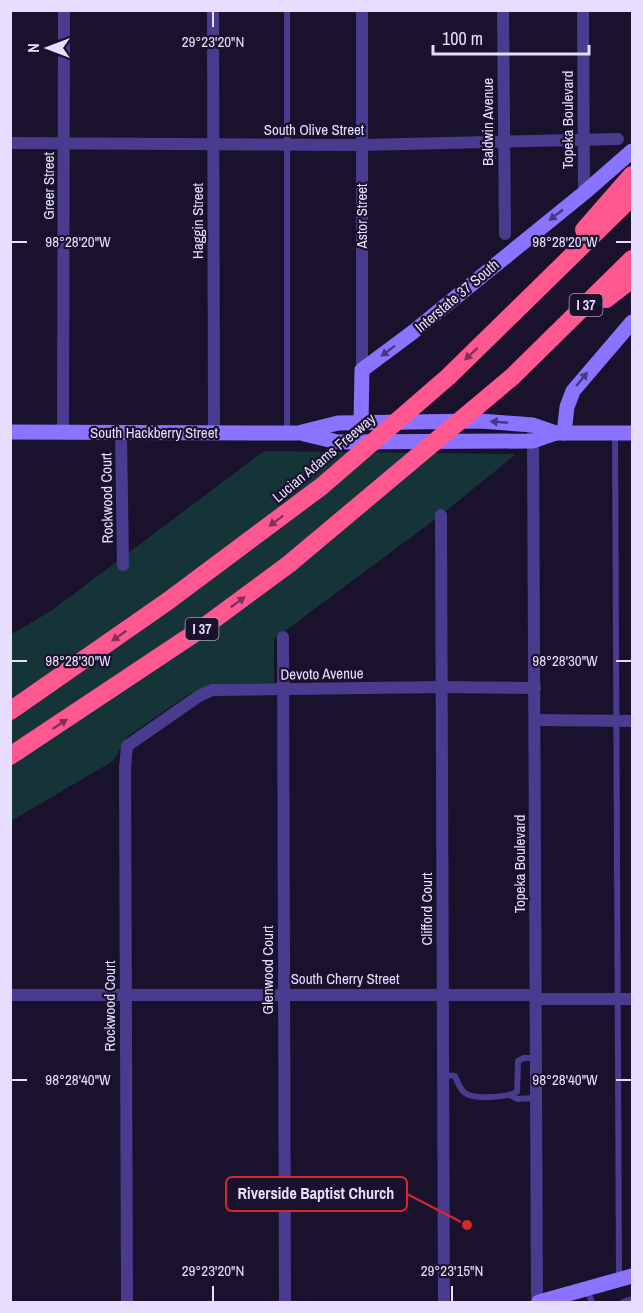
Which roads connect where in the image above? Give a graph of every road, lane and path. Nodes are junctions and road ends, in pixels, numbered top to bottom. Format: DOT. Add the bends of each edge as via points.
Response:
graph roads {
  1 [pos="64,10"];
  2 [pos="213,10"];
  3 [pos="287,10"];
  4 [pos="362,10"];
  5 [pos="503,10"];
  6 [pos="583,10"];
  7 [pos="618,139"];
  8 [pos="583,140"];
  9 [pos="503,142"];
  10 [pos="10,143"];
  11 [pos="64,144"];
  12 [pos="213,145"];
  13 [pos="287,145"];
  14 [pos="362,145"];
  15 [pos="633,151"];
  16 [pos="633,175"];
  17 [pos="584,193"];
  18 [pos="633,198"];
  19 [pos="505,234"];
  20 [pos="633,259"];
  21 [pos="633,279"];
  22 [pos="633,322"];
  23 [pos="495,332"];
  24 [pos="538,351"];
  25 [pos="362,370"];
  26 [pos="361,422"];
  27 [pos="10,432"];
  28 [pos="121,432"];
  29 [pos="214,432"];
  30 [pos="63,433"];
  31 [pos="292,433"];
  32 [pos="533,433"];
  33 [pos="560,433"];
  34 [pos="615,433"];
  35 [pos="633,434"];
  36 [pos="441,515"];
  37 [pos="123,565"];
  38 [pos="283,637"];
  39 [pos="441,687"];
  40 [pos="535,688"];
  41 [pos="282,689"];
  42 [pos="10,711"];
  43 [pos="535,720"];
  44 [pos="616,721"];
  45 [pos="633,721"];
  46 [pos="127,746"];
  47 [pos="10,756"];
  48 [pos="283,994"];
  49 [pos="10,995"];
  50 [pos="125,995"];
  51 [pos="442,995"];
  52 [pos="536,997"];
  53 [pos="617,999"];
  54 [pos="633,999"];
  55 [pos="536,1058"];
  56 [pos="443,1076"];
  57 [pos="510,1095"];
  58 [pos="536,1098"];
  59 [pos="626,1278"];
  60 [pos="589,1296"];
  61 [pos="633,1299"];
  62 [pos="127,1302"];
  63 [pos="285,1302"];
  64 [pos="444,1302"];
  65 [pos="538,1302"];
  66 [pos="623,1302"];
  1 -- 11 [label="street, Greer Street"];
  2 -- 12 [label="street, Haggin Street"];
  3 -- 13 [label="lane"];
  4 -- 14 [label="street, Astor Street"];
  5 -- 9 [label="street, Baldwin Avenue"];
  6 -- 8 [label="street, Topeka Boulevard"];
  7 -- 8 [label="street, South Olive Street"];
  8 -- 9 [label="street, South Olive Street"];
  8 -- 17 [label="street, Topeka Boulevard"];
  9 -- 14 [label="street, South Olive Street"];
  9 -- 19 [label="street, Baldwin Avenue"];
  10 -- 11 [label="street, South Olive Street"];
  11 -- 12 [label="street, South Olive Street"];
  11 -- 30 [label="street, Greer Street"];
  12 -- 13 [label="street, South Olive Street"];
  12 -- 29 [label="street, Haggin Street"];
  13 -- 14 [label="street, South Olive Street"];
  13 -- 31 [label="lane"];
  14 -- 25 [label="street, Astor Street"];
  15 -- 17 [label="main road, Interstate 37 South"];
  16 -- 23 [label="highway"];
  17 -- 25 [label="main road, Interstate 37 South, one-way"];
  18 -- 23 [label="highway, Lucian Adams Freeway"];
  20 -- 24 [label="highway, I 37"];
  21 -- 24 [label="highway"];
  33 -- 22 [label="main road, one-way" via="573,390"];
  23 -- 42 [label="highway, Lucian Adams Freeway, one-way" via="322,486 168,601"];
  47 -- 24 [label="highway, I 37, one-way" via="289,564"];
  25 -- 26 [label="main road, Astor Street"];
  26 -- 31 [label="main road, South Hackberry Street"];
  32 -- 26 [label="main road, South Hackberry Street, one-way" via="480,421"];
  27 -- 30 [label="main road, South Hackberry Street"];
  28 -- 29 [label="main road, South Hackberry Street"];
  28 -- 30 [label="main road, South Hackberry Street"];
  28 -- 37 [label="street, Rockwood Court"];
  29 -- 31 [label="main road, South Hackberry Street"];
  31 -- 32 [label="main road, South Hackberry Street" via="338,442"];
  32 -- 33 [label="main road, South Hackberry Street"];
  32 -- 40 [label="street, Topeka Boulevard"];
  33 -- 34 [label="main road, South Hackberry Street"];
  34 -- 35 [label="main road, South Hackberry Street"];
  34 -- 44 [label="lane"];
  36 -- 39 [label="street, Clifford Court"];
  38 -- 41 [label="street, Glenwood Court"];
  39 -- 40 [label="street, Devoto Avenue"];
  39 -- 41 [label="street, Devoto Avenue"];
  39 -- 51 [label="street, Clifford Court"];
  40 -- 43 [label="street, Topeka Boulevard"];
  41 -- 46 [label="street, Devoto Avenue" via="212,690"];
  41 -- 48 [label="street, Glenwood Court"];
  43 -- 44 [label="street"];
  43 -- 52 [label="street, Topeka Boulevard"];
  44 -- 45 [label="street"];
  44 -- 53 [label="lane"];
  46 -- 50 [label="street, Rockwood Court"];
  48 -- 50 [label="street, South Cherry Street"];
  48 -- 51 [label="street, South Cherry Street"];
  48 -- 63 [label="street, Glenwood Court"];
  49 -- 50 [label="street, South Cherry Street"];
  50 -- 62 [label="street, Rockwood Court"];
  51 -- 52 [label="street, South Cherry Street"];
  51 -- 56 [label="street, Clifford Court"];
  52 -- 53 [label="street, South Cherry Street"];
  52 -- 55 [label="street, Topeka Boulevard"];
  53 -- 54 [label="street, South Cherry Street"];
  53 -- 59 [label="lane"];
  55 -- 57 [label="lane" via="518,1061 517,1092"];
  55 -- 58 [label="street, Topeka Boulevard"];
  56 -- 57 [label="lane" via="455,1076 463,1092 474,1097"];
  56 -- 64 [label="street, Clifford Court"];
  57 -- 58 [label="lane" via="517,1099"];
  58 -- 65 [label="street, Topeka Boulevard"];
  59 -- 60 [label="main road"];
  60 -- 65 [label="main road"];
  61 -- 66 [label="lane"];
}
